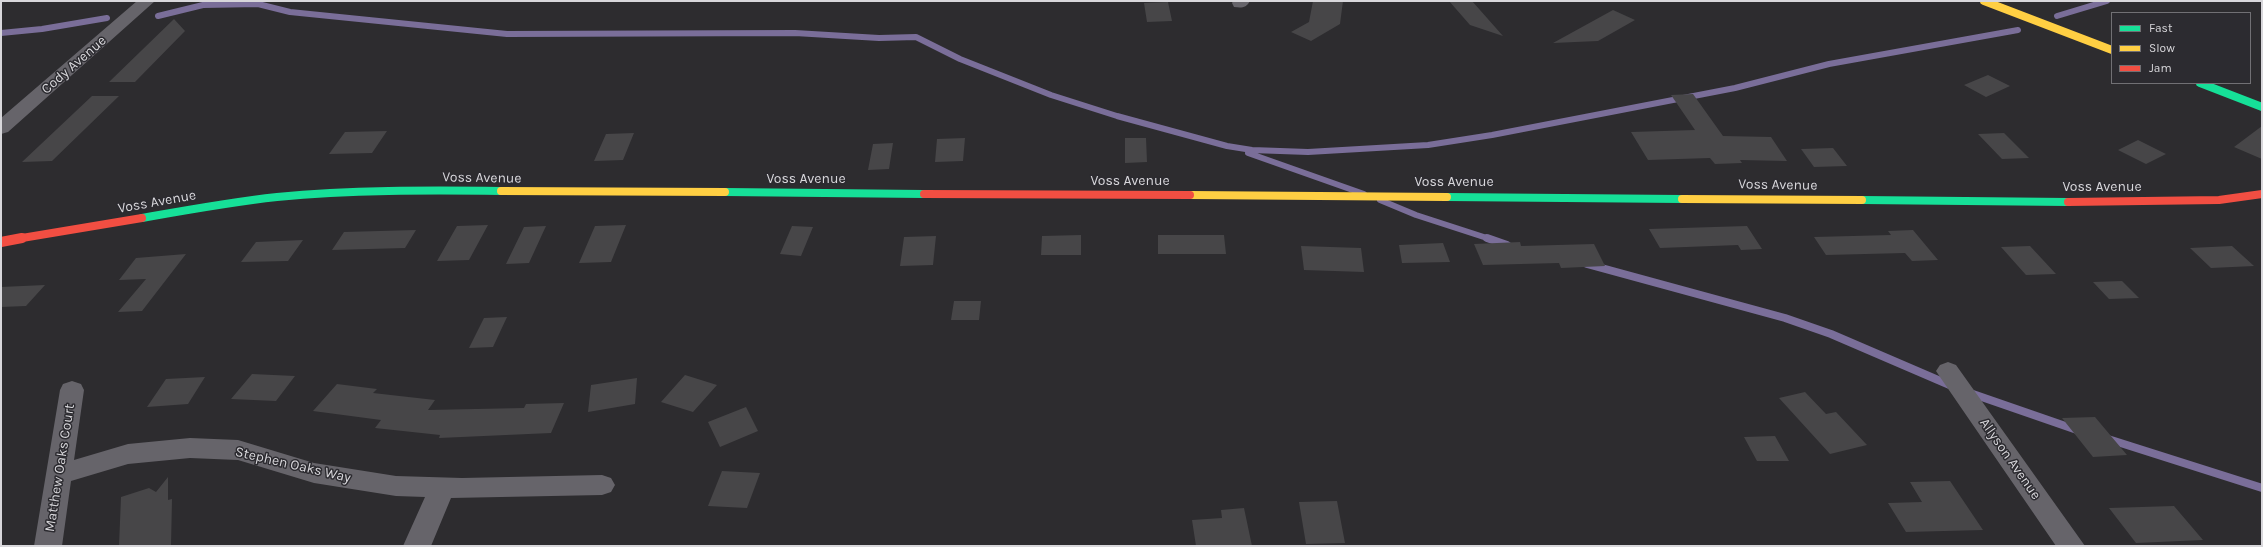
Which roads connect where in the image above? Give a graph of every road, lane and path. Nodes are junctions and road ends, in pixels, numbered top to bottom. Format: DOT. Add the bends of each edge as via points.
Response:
graph roads {
  1 [pos="147,1"];
  2 [pos="1984,1"];
  3 [pos="2111,50"];
  4 [pos="2203,84"];
  5 [pos="2262,107"];
  6 [pos="1,128"];
  7 [pos="2262,194"];
  8 [pos="1,242"];
  9 [pos="1948,371"];
  10 [pos="72,390"];
  11 [pos="59,474"];
  12 [pos="602,485"];
  13 [pos="442,488"];
  14 [pos="48,546"];
  15 [pos="417,546"];
  16 [pos="2071,546"];
  1 -- 6 [label="street, Cody Avenue"];
  2 -- 3 [label="street"];
  4 -- 5 [label="street"];
  7 -- 8 [label="street, Voss Avenue" via="2220,200 2132,202 395,190 244,201"];
  9 -- 16 [label="street, Allyson Avenue"];
  10 -- 11 [label="street, Matthew Oaks Court"];
  11 -- 13 [label="street, Stephen Oaks Way" via="128,454 190,448 238,450 314,473 396,486"];
  11 -- 14 [label="street, Matthew Oaks Court"];
  12 -- 13 [label="street, Stephen Oaks Way"];
  13 -- 15 [label="street"];
}
